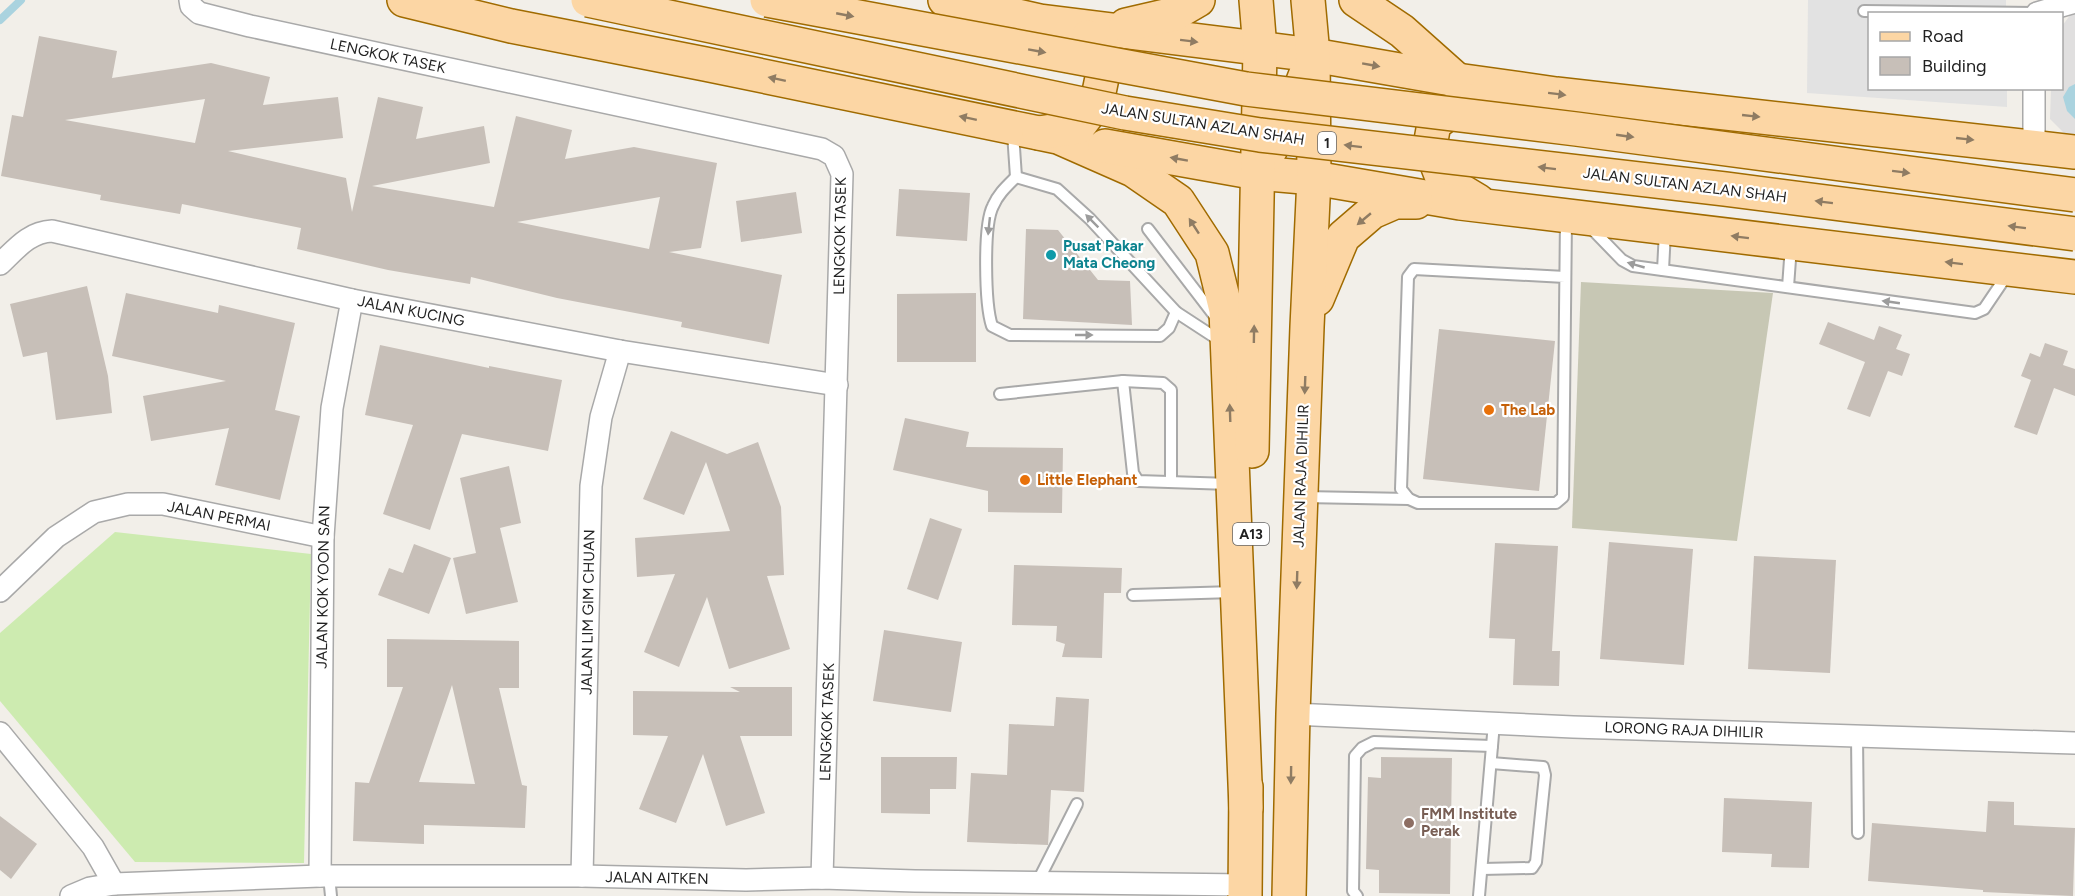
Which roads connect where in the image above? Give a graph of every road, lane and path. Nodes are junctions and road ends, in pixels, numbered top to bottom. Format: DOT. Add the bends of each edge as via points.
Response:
graph roads {
  1 [pos="190,0"];
  2 [pos="404,0"];
  3 [pos="588,0"];
  4 [pos="767,0"];
  5 [pos="945,0"];
  6 [pos="1198,0"];
  7 [pos="1256,0"];
  8 [pos="1308,0"];
  9 [pos="1356,0"];
  10 [pos="2075,2"];
  11 [pos="2037,9"];
  12 [pos="1864,11"];
  13 [pos="1040,21"];
  14 [pos="1104,30"];
  15 [pos="1260,49"];
  16 [pos="1313,55"];
  17 [pos="1457,80"];
  18 [pos="1514,88"];
  19 [pos="2034,90"];
  20 [pos="1290,115"];
  21 [pos="1037,133"];
  22 [pos="2034,146"];
  23 [pos="2075,152"];
  24 [pos="1257,173"];
  25 [pos="1017,177"];
  26 [pos="1314,178"];
  27 [pos="2075,195"];
  28 [pos="1474,205"];
  29 [pos="1574,217"];
  30 [pos="1665,228"];
  31 [pos="1148,229"];
  32 [pos="2075,234"];
  33 [pos="1791,243"];
  34 [pos="0,264"];
  35 [pos="1663,270"];
  36 [pos="2011,270"];
  37 [pos="1565,277"];
  38 [pos="2075,278"];
  39 [pos="1788,287"];
  40 [pos="352,300"];
  41 [pos="1176,312"];
  42 [pos="1307,327"];
  43 [pos="1227,338"];
  44 [pos="620,351"];
  45 [pos="1124,381"];
  46 [pos="837,385"];
  47 [pos="1000,394"];
  48 [pos="1171,482"];
  49 [pos="1233,484"];
  50 [pos="1300,497"];
  51 [pos="1408,499"];
  52 [pos="323,537"];
  53 [pos="0,591"];
  54 [pos="1237,592"];
  55 [pos="1133,595"];
  56 [pos="1293,714"];
  57 [pos="1494,723"];
  58 [pos="0,733"];
  59 [pos="1857,735"];
  60 [pos="2075,743"];
  61 [pos="1492,746"];
  62 [pos="1491,764"];
  63 [pos="1077,804"];
  64 [pos="1246,808"];
  65 [pos="1858,832"];
  66 [pos="1482,869"];
  67 [pos="582,876"];
  68 [pos="822,878"];
  69 [pos="326,883"];
  70 [pos="1037,883"];
  71 [pos="114,884"];
  72 [pos="623,887"];
  73 [pos="746,888"];
  74 [pos="913,889"];
  75 [pos="1097,890"];
  76 [pos="1245,891"];
  77 [pos="71,896"];
  78 [pos="1288,896"];
  79 [pos="1357,896"];
  80 [pos="1479,896"];
  1 -- 46 [label="street, LENGKOK TASEK" via="199,13 250,26 822,149 834,156 842,174"];
  21 -- 2 [label="main road, one-way" via="511,26"];
  32 -- 3 [label="main road, JALAN SULTAN AZLAN SHAH / 1, one-way, bridge" via="1260,135 1125,113"];
  4 -- 27 [label="main road, one-way, bridge" via="1246,89"];
  5 -- 13 [label="main road"];
  6 -- 14 [label="main road" via="1174,14"];
  7 -- 15 [label="main road, A13"];
  8 -- 16 [label="main road, JALAN RAJA DIHILIR"];
  9 -- 17 [label="main road" via="1402,31"];
  10 -- 11 [label="street"];
  11 -- 12 [label="lane"];
  13 -- 14 [label="main road"];
  13 -- 21 [label="main road" via="1087,33 1104,68 1097,102 1078,127"];
  14 -- 15 [label="main road, one-way"];
  15 -- 16 [label="main road"];
  15 -- 20 [label="main road"];
  15 -- 24 [label="main road, A13"];
  16 -- 17 [label="main road, one-way"];
  16 -- 20 [label="main road"];
  16 -- 26 [label="main road, JALAN RAJA DIHILIR"];
  17 -- 18 [label="main road"];
  18 -- 22 [label="main road, one-way"];
  18 -- 28 [label="main road" via="1463,101 1434,124 1430,146 1443,180"];
  19 -- 22 [label="street"];
  20 -- 24 [label="main road"];
  20 -- 26 [label="main road"];
  24 -- 21 [label="main road, one-way"];
  21 -- 25 [label="lane"];
  43 -- 21 [label="main road, one-way" via="1226,310 1212,253 1178,201 1133,170"];
  22 -- 23 [label="main road"];
  24 -- 26 [label="main road"];
  64 -- 24 [label="main road, A13, one-way"];
  41 -- 25 [label="lane, one-way" via="1057,189"];
  25 -- 41 [label="lane, one-way" via="992,207 987,224 988,306 992,326 1010,335 1160,336 1169,328"];
  26 -- 28 [label="main road"];
  26 -- 42 [label="main road, JALAN RAJA DIHILIR"];
  28 -- 29 [label="main road"];
  28 -- 42 [label="main road, one-way" via="1395,201 1371,212 1343,237"];
  29 -- 30 [label="main road"];
  35 -- 29 [label="lane, one-way" via="1622,260"];
  29 -- 37 [label="lane"];
  33 -- 30 [label="main road, one-way"];
  30 -- 35 [label="lane"];
  31 -- 43 [label="lane"];
  36 -- 33 [label="main road, one-way"];
  33 -- 39 [label="lane"];
  34 -- 40 [label="street, JALAN KUCING" via="30,236 52,231"];
  35 -- 39 [label="lane"];
  36 -- 38 [label="main road"];
  36 -- 39 [label="lane, one-way" via="1984,309 1975,313"];
  37 -- 51 [label="lane" via="1563,497 1556,503 1418,503"];
  37 -- 51 [label="lane" via="1414,269 1408,278 1401,489"];
  40 -- 44 [label="street, JALAN KUCING"];
  40 -- 52 [label="street, JALAN KOK YOON SAN" via="332,408"];
  41 -- 43 [label="lane"];
  42 -- 50 [label="main road, JALAN RAJA DIHILIR, one-way"];
  49 -- 43 [label="main road, one-way"];
  44 -- 46 [label="street, JALAN KUCING"];
  44 -- 67 [label="street, JALAN LIM GIM CHUAN" via="602,417 591,486"];
  45 -- 47 [label="lane"];
  45 -- 48 [label="lane" via="1133,473 1138,481"];
  45 -- 48 [label="lane" via="1163,383 1171,390"];
  46 -- 68 [label="street, LENGKOK TASEK"];
  48 -- 49 [label="lane"];
  49 -- 54 [label="main road"];
  50 -- 51 [label="lane"];
  50 -- 56 [label="main road, JALAN RAJA DIHILIR, one-way"];
  52 -- 53 [label="street, JALAN PERMAI" via="163,504 128,504 94,513 56,537"];
  52 -- 69 [label="street, JALAN KOK YOON SAN"];
  54 -- 55 [label="lane"];
  54 -- 64 [label="main road"];
  56 -- 57 [label="street, LORONG RAJA DIHILIR"];
  56 -- 78 [label="main road, JALAN RAJA DIHILIR, one-way"];
  57 -- 59 [label="street, LORONG RAJA DIHILIR"];
  57 -- 61 [label="lane"];
  58 -- 71 [label="street" via="93,847"];
  59 -- 60 [label="street, LORONG RAJA DIHILIR"];
  59 -- 65 [label="lane"];
  61 -- 62 [label="lane"];
  61 -- 79 [label="lane" via="1374,742 1362,748 1355,756 1353,891"];
  62 -- 66 [label="lane"];
  62 -- 66 [label="lane" via="1543,767 1545,776 1536,862 1532,868"];
  63 -- 70 [label="lane"];
  64 -- 76 [label="main road, A13"];
  66 -- 80 [label="lane"];
  67 -- 69 [label="street, JALAN AITKEN"];
  67 -- 72 [label="street, JALAN AITKEN"];
  68 -- 73 [label="street, JALAN AITKEN"];
  68 -- 74 [label="street, JALAN AITKEN"];
  69 -- 71 [label="street, JALAN AITKEN"];
  70 -- 74 [label="street, JALAN AITKEN"];
  70 -- 75 [label="street, JALAN AITKEN"];
  71 -- 77 [label="street, JALAN AITKEN"];
  72 -- 73 [label="street, JALAN AITKEN"];
  75 -- 76 [label="street, JALAN AITKEN"];
}
